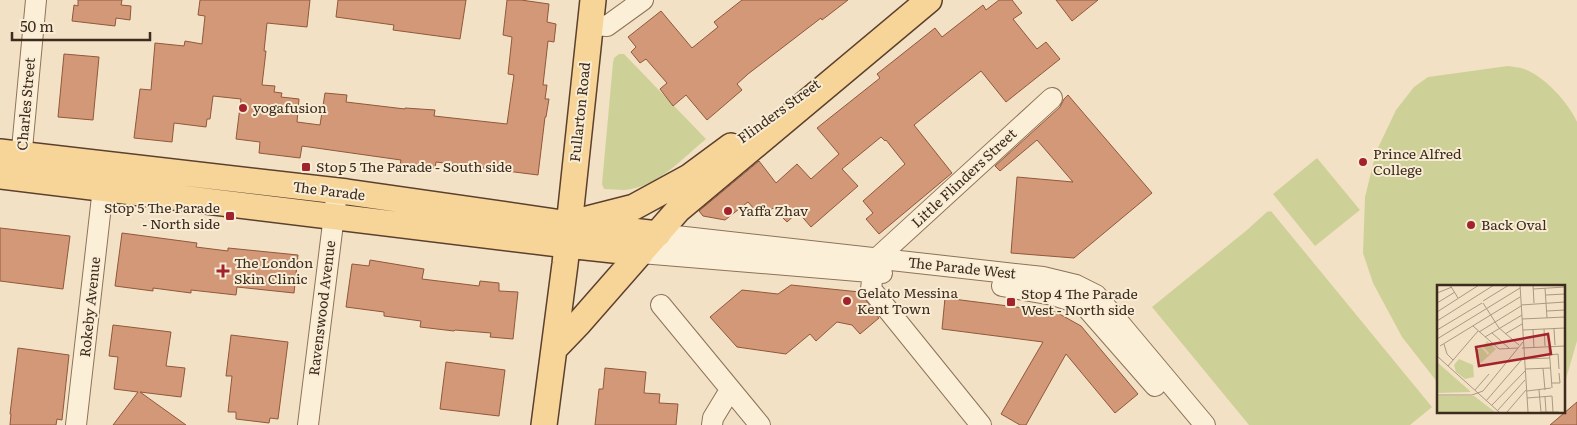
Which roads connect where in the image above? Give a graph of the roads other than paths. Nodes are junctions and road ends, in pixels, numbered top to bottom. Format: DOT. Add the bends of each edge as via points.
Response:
graph roads {
  1 [pos="36,0"];
  2 [pos="593,0"];
  3 [pos="643,0"];
  4 [pos="924,4"];
  5 [pos="590,25"];
  6 [pos="1052,98"];
  7 [pos="11,153"];
  8 [pos="10,177"];
  9 [pos="573,183"];
  10 [pos="104,188"];
  11 [pos="337,191"];
  12 [pos="634,207"];
  13 [pos="333,217"];
  14 [pos="658,234"];
  15 [pos="568,235"];
  16 [pos="641,253"];
  17 [pos="874,265"];
  18 [pos="661,305"];
  19 [pos="554,348"];
  20 [pos="730,390"];
  21 [pos="76,425"];
  22 [pos="308,425"];
  23 [pos="544,425"];
  24 [pos="712,425"];
  25 [pos="760,425"];
  26 [pos="981,425"];
  27 [pos="1189,425"];
  28 [pos="1205,425"];
  1 -- 7 [label="street, Charles Street"];
  2 -- 5 [label="main road, Fullarton Road"];
  3 -- 5 [label="street" via="607,26"];
  4 -- 12 [label="main road, Flinders Street" via="689,177"];
  4 -- 14 [label="main road, Flinders Street" via="678,210"];
  5 -- 9 [label="main road, Fullarton Road"];
  6 -- 17 [label="street, Little Flinders Street"];
  7 -- 8 [label="street, Charles Street"];
  7 -- 11 [label="main road, The Parade"];
  8 -- 10 [label="main road, The Parade"];
  9 -- 12 [label="main road" via="594,203"];
  9 -- 15 [label="main road, Fullarton Road"];
  10 -- 13 [label="main road, The Parade"];
  10 -- 21 [label="street, Rokeby Avenue"];
  11 -- 13 [label="street, Ravenswood Avenue"];
  11 -- 15 [label="main road, The Parade"];
  12 -- 15 [label="main road, Flinders Street"];
  13 -- 15 [label="main road, The Parade"];
  13 -- 22 [label="street, Ravenswood Avenue"];
  14 -- 15 [label="main road, The Parade"];
  14 -- 16 [label="main road, Flinders Street"];
  14 -- 17 [label="street, The Parade West"];
  15 -- 16 [label="main road, The Parade"];
  15 -- 19 [label="main road, Fullarton Road"];
  16 -- 17 [label="street, The Parade West"];
  16 -- 19 [label="main road, Flinders Street"];
  17 -- 26 [label="street" via="871,289"];
  17 -- 27 [label="street, The Parade West" via="1017,288 1084,305"];
  17 -- 28 [label="street, The Parade West" via="1043,278 1076,285 1096,295"];
  18 -- 20 [label="street"];
  19 -- 23 [label="main road, Fullarton Road"];
  20 -- 24 [label="street"];
  20 -- 25 [label="street"];
}
